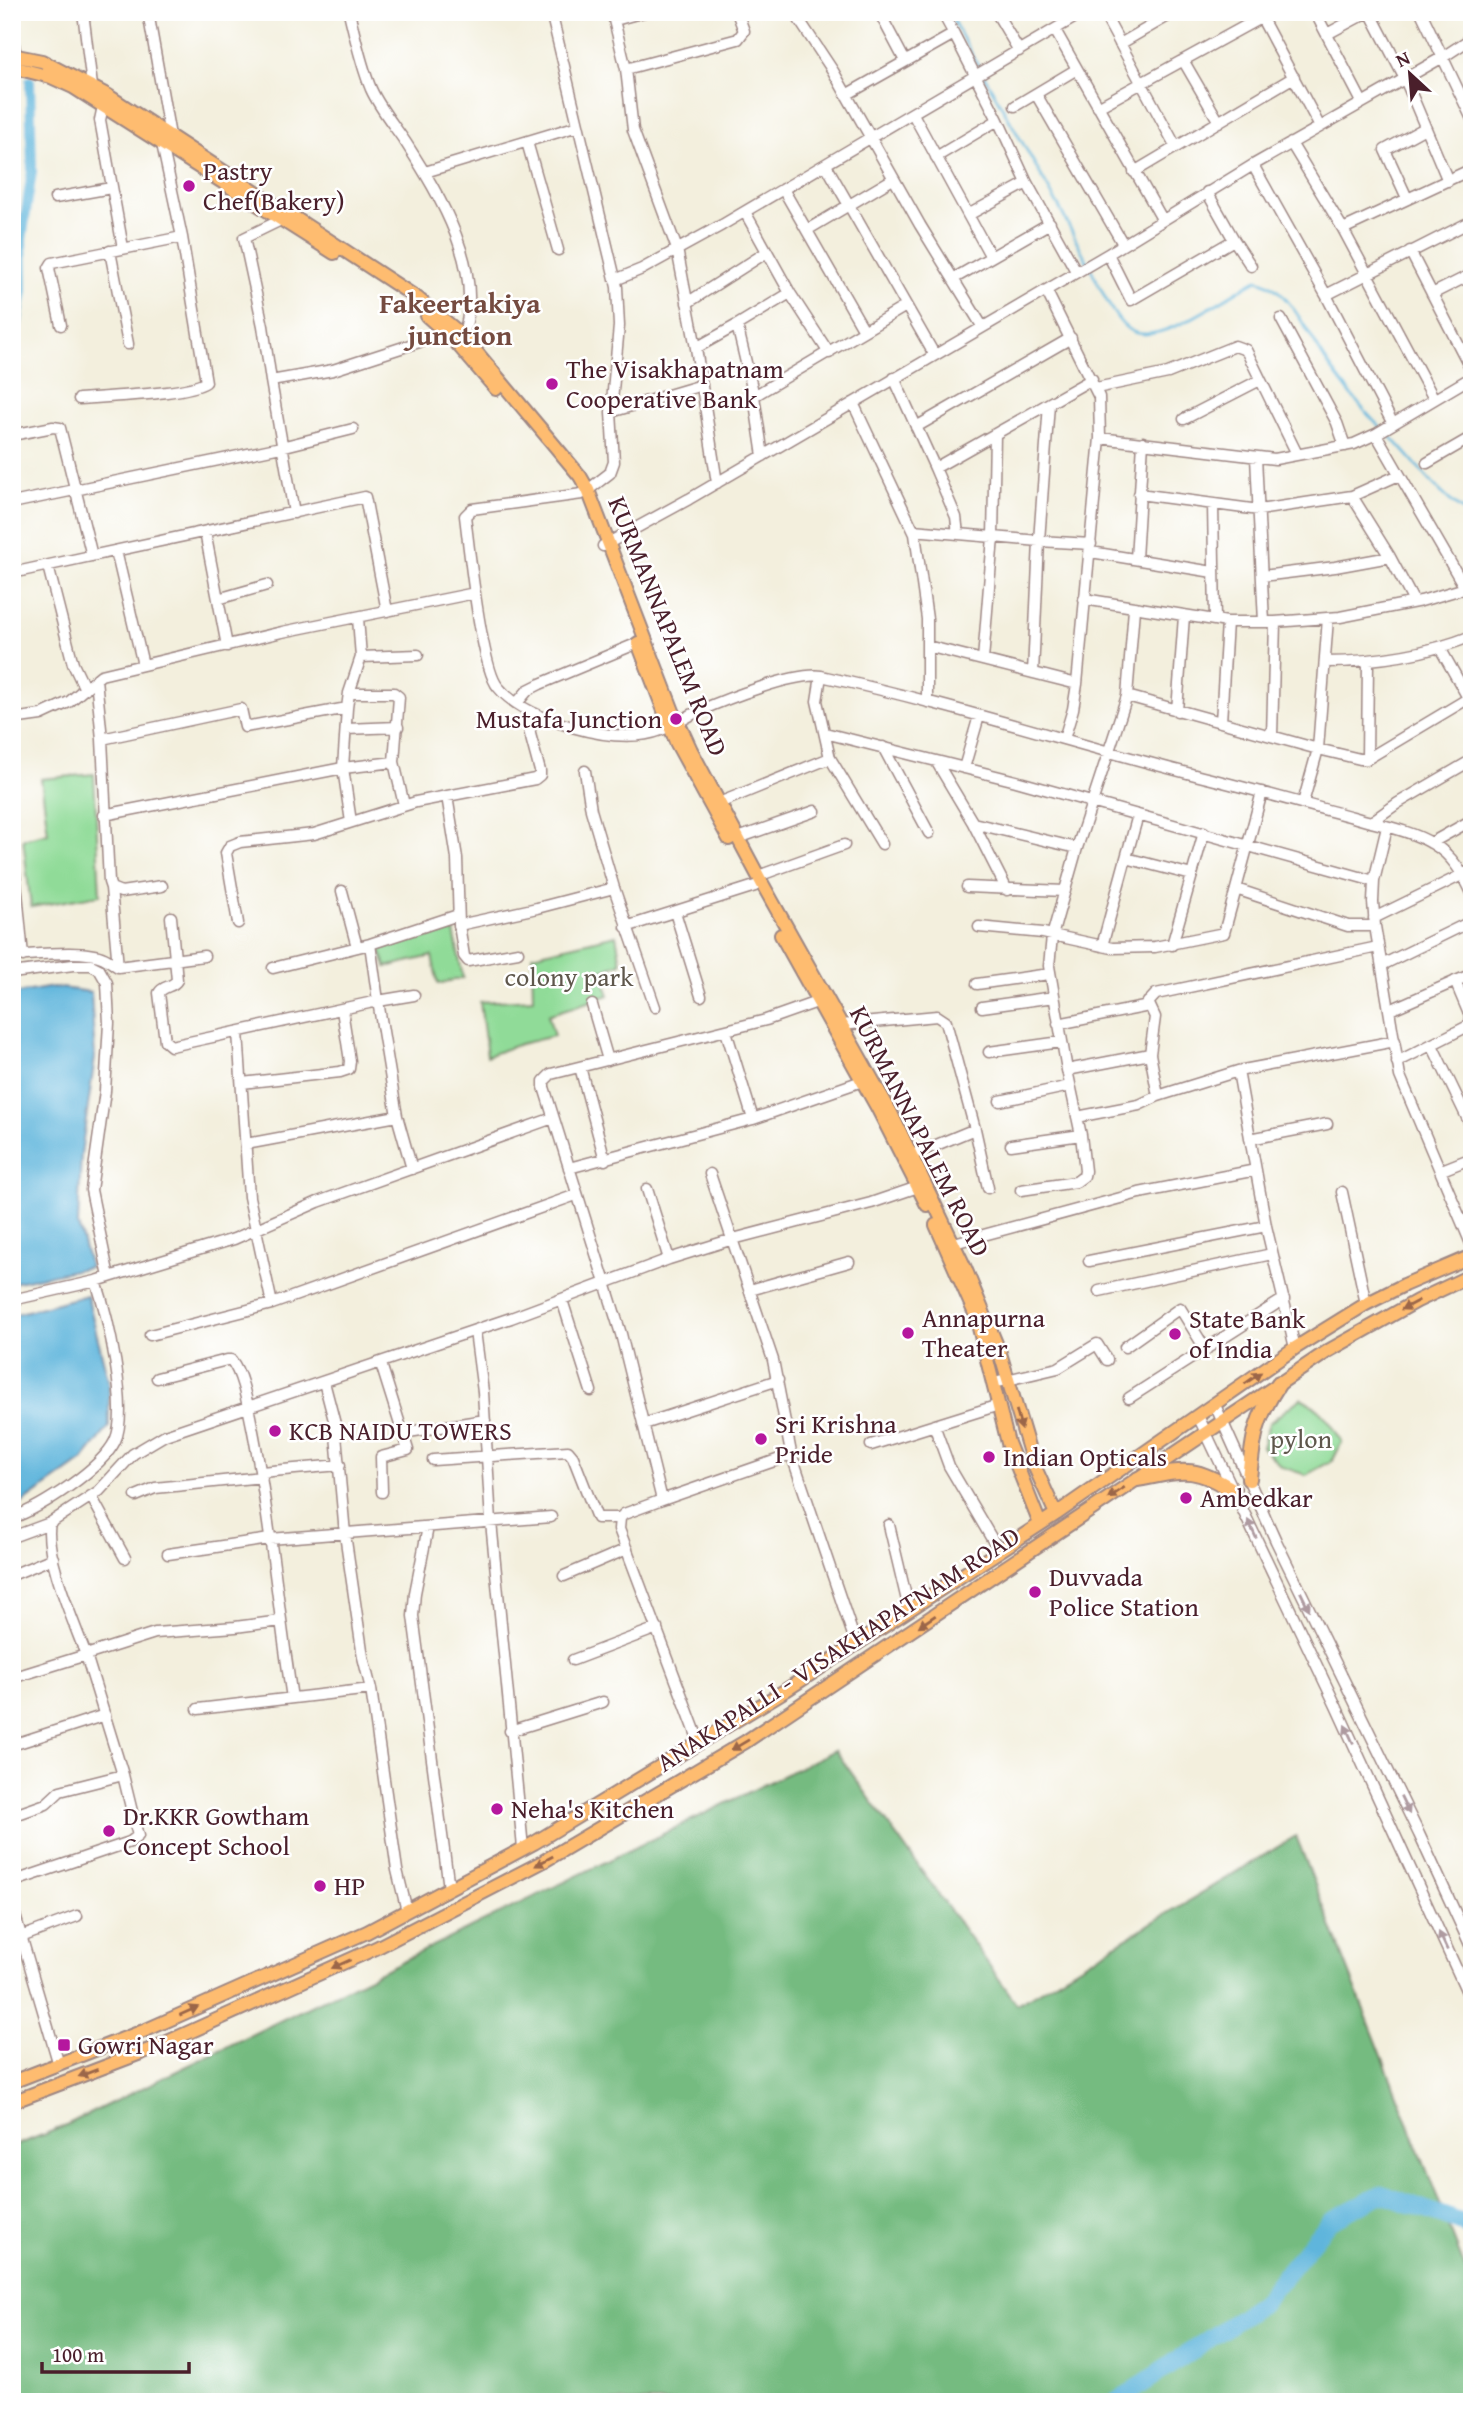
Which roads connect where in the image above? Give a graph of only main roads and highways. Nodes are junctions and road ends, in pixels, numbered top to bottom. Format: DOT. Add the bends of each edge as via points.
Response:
graph roads {
  1 [pos="13,59"];
  2 [pos="166,140"];
  3 [pos="585,492"];
  4 [pos="606,545"];
  5 [pos="674,724"];
  6 [pos="757,881"];
  7 [pos="1472,1256"];
  8 [pos="1472,1275"];
  9 [pos="1279,1383"];
  10 [pos="1138,1479"];
  11 [pos="1249,1479"];
  12 [pos="1234,1492"];
  13 [pos="1056,1514"];
  14 [pos="1040,1524"];
  15 [pos="786,1690"];
  16 [pos="797,1707"];
  17 [pos="12,2082"];
  18 [pos="12,2102"];
  1 -- 2 [label="main road"];
  1 -- 2 [label="main road, KURMANNAPALEM ROAD" via="42,61 92,86"];
  2 -- 3 [label="main road" via="418,307 447,333"];
  2 -- 3 [label="main road, KURMANNAPALEM ROAD" via="417,298 463,336 580,476"];
  3 -- 4 [label="main road, KURMANNAPALEM ROAD"];
  4 -- 5 [label="main road, KURMANNAPALEM ROAD"];
  4 -- 5 [label="main road" via="638,643"];
  5 -- 6 [label="main road, KURMANNAPALEM ROAD"];
  5 -- 6 [label="main road" via="688,764"];
  6 -- 13 [label="main road, KURMANNAPALEM ROAD, one-way" via="912,1155 954,1243 989,1322 1033,1464"];
  6 -- 14 [label="main road" via="918,1187 967,1294 1013,1459"];
  13 -- 7 [label="main road, ANAKAPALLI - VISAKHAPATNAM ROAD, one-way" via="1295,1348 1366,1304"];
  8 -- 9 [label="main road, ANAKAPALLI - VISAKHAPATNAM ROAD, one-way" via="1371,1325"];
  9 -- 10 [label="main road, ANAKAPALLI - VISAKHAPATNAM ROAD"];
  9 -- 11 [label="highway" via="1256,1424"];
  10 -- 12 [label="highway" via="1192,1471"];
  10 -- 16 [label="main road, ANAKAPALLI - VISAKHAPATNAM ROAD, one-way"];
  13 -- 14 [label="main road, ANAKAPALLI - VISAKHAPATNAM ROAD"];
  14 -- 15 [label="main road, ANAKAPALLI - VISAKHAPATNAM ROAD"];
  15 -- 16 [label="main road"];
  17 -- 15 [label="main road, ANAKAPALLI - VISAKHAPATNAM ROAD, one-way" via="146,2030 367,1932 523,1848"];
  16 -- 18 [label="main road, ANAKAPALLI - VISAKHAPATNAM ROAD, one-way" via="544,1861 376,1948 154,2048"];
}
